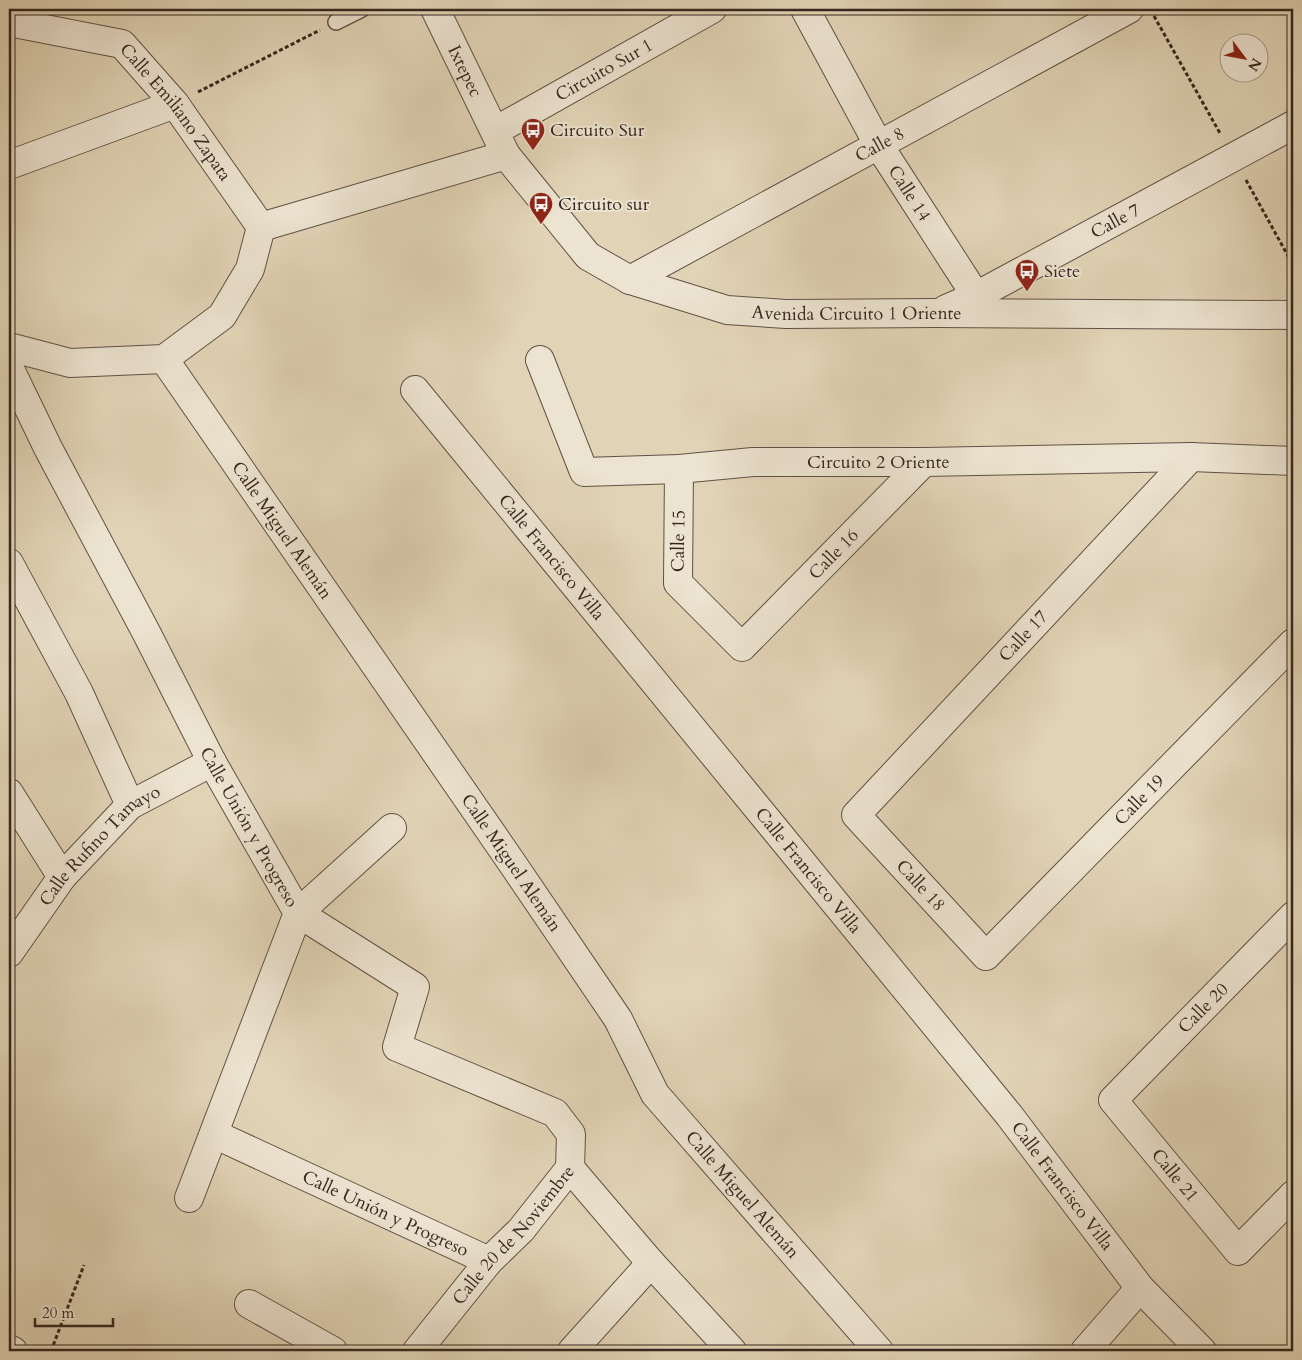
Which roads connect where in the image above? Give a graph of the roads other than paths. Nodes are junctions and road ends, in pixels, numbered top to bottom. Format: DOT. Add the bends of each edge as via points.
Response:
graph roads {
  1 [pos="362,9"];
  2 [pos="435,9"];
  3 [pos="712,9"];
  4 [pos="805,9"];
  5 [pos="1129,9"];
  6 [pos="336,22"];
  7 [pos="12,25"];
  8 [pos="175,104"];
  9 [pos="1293,125"];
  10 [pos="501,143"];
  11 [pos="878,144"];
  12 [pos="9,165"];
  13 [pos="261,227"];
  14 [pos="630,280"];
  15 [pos="976,296"];
  16 [pos="935,313"];
  17 [pos="1293,315"];
  18 [pos="9,346"];
  19 [pos="164,359"];
  20 [pos="540,360"];
  21 [pos="9,367"];
  22 [pos="414,390"];
  23 [pos="1191,457"];
  24 [pos="1293,461"];
  25 [pos="924,462"];
  26 [pos="679,469"];
  27 [pos="9,563"];
  28 [pos="1293,643"];
  29 [pos="742,647"];
  30 [pos="212,762"];
  31 [pos="9,793"];
  32 [pos="130,805"];
  33 [pos="856,815"];
  34 [pos="392,828"];
  35 [pos="62,878"];
  36 [pos="298,913"];
  37 [pos="1293,916"];
  38 [pos="9,953"];
  39 [pos="986,956"];
  40 [pos="1113,1100"];
  41 [pos="214,1134"];
  42 [pos="570,1168"];
  43 [pos="1293,1195"];
  44 [pos="189,1198"];
  45 [pos="489,1261"];
  46 [pos="650,1263"];
  47 [pos="1140,1288"];
  48 [pos="249,1304"];
  49 [pos="9,1349"];
  50 [pos="13,1351"];
  51 [pos="333,1351"];
  52 [pos="417,1351"];
  53 [pos="572,1351"];
  54 [pos="732,1351"];
  55 [pos="879,1351"];
  56 [pos="1085,1351"];
  57 [pos="1202,1351"];
  1 -- 6 [label="lane"];
  2 -- 10 [label="street, Ixtepec"];
  3 -- 10 [label="street, Circuito Sur 1"];
  4 -- 11 [label="street, Calle 14"];
  5 -- 11 [label="street, Calle 8"];
  7 -- 8 [label="street, Calle Emiliano Zapata" via="122,44"];
  8 -- 12 [label="street"];
  8 -- 13 [label="street, Calle Emiliano Zapata"];
  9 -- 15 [label="street, Calle 7"];
  10 -- 13 [label="street, Circuito Sur 1"];
  10 -- 14 [label="street, Avenida Circuito 1 Oriente" via="588,256"];
  11 -- 14 [label="street, Calle 8"];
  11 -- 15 [label="street, Calle 14"];
  13 -- 19 [label="street" via="250,269 222,316"];
  14 -- 16 [label="street, Avenida Circuito 1 Oriente" via="727,310 786,314"];
  15 -- 16 [label="street, Calle 7"];
  16 -- 17 [label="street, Avenida Circuito 1 Oriente"];
  18 -- 19 [label="street" via="70,363"];
  19 -- 55 [label="street, Calle Miguel Alemán" via="618,1019 655,1094"];
  20 -- 26 [label="street, Circuito 2 Oriente" via="584,472"];
  21 -- 30 [label="street, Calle Unión y Progreso"];
  22 -- 47 [label="street, Calle Francisco Villa" via="1009,1115"];
  23 -- 24 [label="street, Circuito 2 Oriente"];
  23 -- 25 [label="street, Circuito 2 Oriente"];
  23 -- 33 [label="street, Calle 17"];
  25 -- 26 [label="street, Circuito 2 Oriente" via="753,462"];
  25 -- 29 [label="street, Calle 16"];
  26 -- 29 [label="street, Calle 15" via="678,583"];
  27 -- 32 [label="street" via="79,693"];
  28 -- 39 [label="street, Calle 19"];
  30 -- 32 [label="street, Calle Rufino Tamayo"];
  30 -- 36 [label="street, Calle Unión y Progreso"];
  31 -- 35 [label="street"];
  32 -- 35 [label="street, Calle Rufino Tamayo"];
  33 -- 39 [label="street, Calle 18"];
  34 -- 36 [label="street"];
  35 -- 38 [label="street, Calle Rufino Tamayo"];
  36 -- 41 [label="street, Calle Unión y Progreso"];
  36 -- 42 [label="street" via="415,987 397,1047 556,1113 571,1134"];
  37 -- 40 [label="street, Calle 20"];
  40 -- 43 [label="street, Calle 21" via="1238,1251"];
  41 -- 44 [label="street"];
  41 -- 45 [label="street, Calle Unión y Progreso"];
  42 -- 45 [label="street, Calle 20 de Noviembre" via="521,1230"];
  42 -- 46 [label="street, Calle 20 de Noviembre"];
  45 -- 52 [label="street, Calle 20 de Noviembre"];
  46 -- 53 [label="street"];
  46 -- 54 [label="street, Calle 20 de Noviembre"];
  47 -- 56 [label="street"];
  47 -- 57 [label="street, Calle Francisco Villa"];
  48 -- 51 [label="street"];
  49 -- 50 [label="street"];
}
